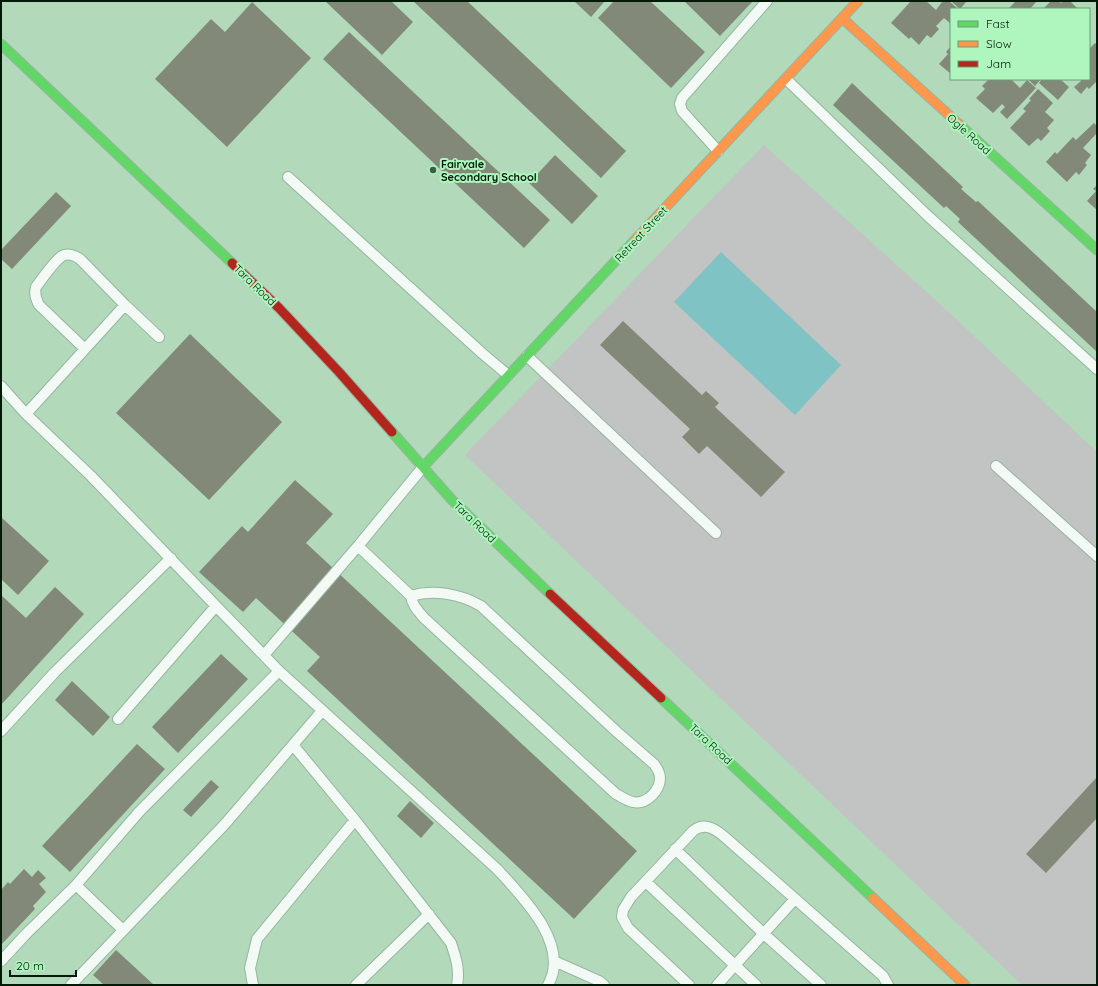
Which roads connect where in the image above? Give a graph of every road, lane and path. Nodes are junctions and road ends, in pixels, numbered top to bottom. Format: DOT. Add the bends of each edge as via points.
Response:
graph roads {
  1 [pos="767,1"];
  2 [pos="858,1"];
  3 [pos="842,18"];
  4 [pos="1,44"];
  5 [pos="786,79"];
  6 [pos="718,151"];
  7 [pos="288,177"];
  8 [pos="1097,250"];
  9 [pos="125,305"];
  10 [pos="159,337"];
  11 [pos="85,349"];
  12 [pos="527,356"];
  13 [pos="1097,369"];
  14 [pos="508,375"];
  15 [pos="1,386"];
  16 [pos="26,414"];
  17 [pos="996,466"];
  18 [pos="423,467"];
  19 [pos="716,533"];
  20 [pos="358,546"];
  21 [pos="1097,556"];
  22 [pos="171,558"];
  23 [pos="411,596"];
  24 [pos="216,606"];
  25 [pos="264,655"];
  26 [pos="279,671"];
  27 [pos="322,711"];
  28 [pos="118,719"];
  29 [pos="1,731"];
  30 [pos="294,745"];
  31 [pos="355,820"];
  32 [pos="675,850"];
  33 [pos="646,882"];
  34 [pos="76,885"];
  35 [pos="795,899"];
  36 [pos="429,914"];
  37 [pos="123,930"];
  38 [pos="764,934"];
  39 [pos="1,961"];
  40 [pos="554,961"];
  41 [pos="735,965"];
  42 [pos="71,985"];
  43 [pos="253,985"];
  44 [pos="356,985"];
  45 [pos="457,985"];
  46 [pos="548,985"];
  47 [pos="604,985"];
  48 [pos="689,985"];
  49 [pos="717,985"];
  50 [pos="756,985"];
  51 [pos="821,985"];
  52 [pos="888,985"];
  53 [pos="965,985"];
  1 -- 6 [label="lane" via="682,98 680,104 682,111"];
  2 -- 3 [label="street, Retreat Street"];
  3 -- 5 [label="street, Retreat Street"];
  3 -- 8 [label="street, Ogle Road"];
  4 -- 18 [label="street, Tara Road" via="279,308"];
  5 -- 6 [label="street, Retreat Street"];
  5 -- 13 [label="lane" via="928,216"];
  6 -- 12 [label="street, Retreat Street"];
  7 -- 14 [label="lane"];
  9 -- 10 [label="lane"];
  9 -- 11 [label="lane"];
  9 -- 11 [label="lane" via="76,256 62,256 36,287 36,299 39,305"];
  11 -- 16 [label="lane"];
  12 -- 14 [label="street, Retreat Street"];
  12 -- 19 [label="lane"];
  14 -- 18 [label="street, Retreat Street"];
  15 -- 16 [label="lane"];
  16 -- 22 [label="lane" via="92,476"];
  17 -- 21 [label="lane"];
  18 -- 20 [label="lane"];
  18 -- 53 [label="street, Tara Road" via="452,500"];
  20 -- 23 [label="lane"];
  20 -- 25 [label="lane"];
  22 -- 24 [label="lane"];
  22 -- 29 [label="lane" via="55,672"];
  23 -- 23 [label="lane" via="435,593 451,595 471,600 481,606 654,764 660,778 653,794 642,802 627,800 616,794 424,618 416,610"];
  24 -- 25 [label="lane"];
  24 -- 28 [label="lane"];
  25 -- 26 [label="lane"];
  26 -- 27 [label="lane"];
  26 -- 34 [label="lane" via="139,812"];
  27 -- 30 [label="lane"];
  27 -- 40 [label="lane" via="518,891 540,922 551,946"];
  30 -- 31 [label="lane"];
  30 -- 37 [label="lane" via="225,824"];
  31 -- 36 [label="lane"];
  31 -- 43 [label="lane" via="257,939 250,968"];
  32 -- 33 [label="lane"];
  32 -- 35 [label="lane" via="697,828 711,827"];
  32 -- 38 [label="lane"];
  33 -- 41 [label="lane"];
  33 -- 48 [label="lane" via="631,897 623,910 624,922"];
  34 -- 37 [label="lane"];
  34 -- 39 [label="lane"];
  35 -- 38 [label="lane"];
  35 -- 52 [label="lane" via="884,976"];
  36 -- 44 [label="lane"];
  36 -- 45 [label="lane" via="451,943 458,964"];
  37 -- 42 [label="lane"];
  38 -- 41 [label="lane"];
  38 -- 51 [label="lane"];
  40 -- 46 [label="lane"];
  40 -- 47 [label="lane"];
  41 -- 49 [label="lane"];
  41 -- 50 [label="lane"];
}
